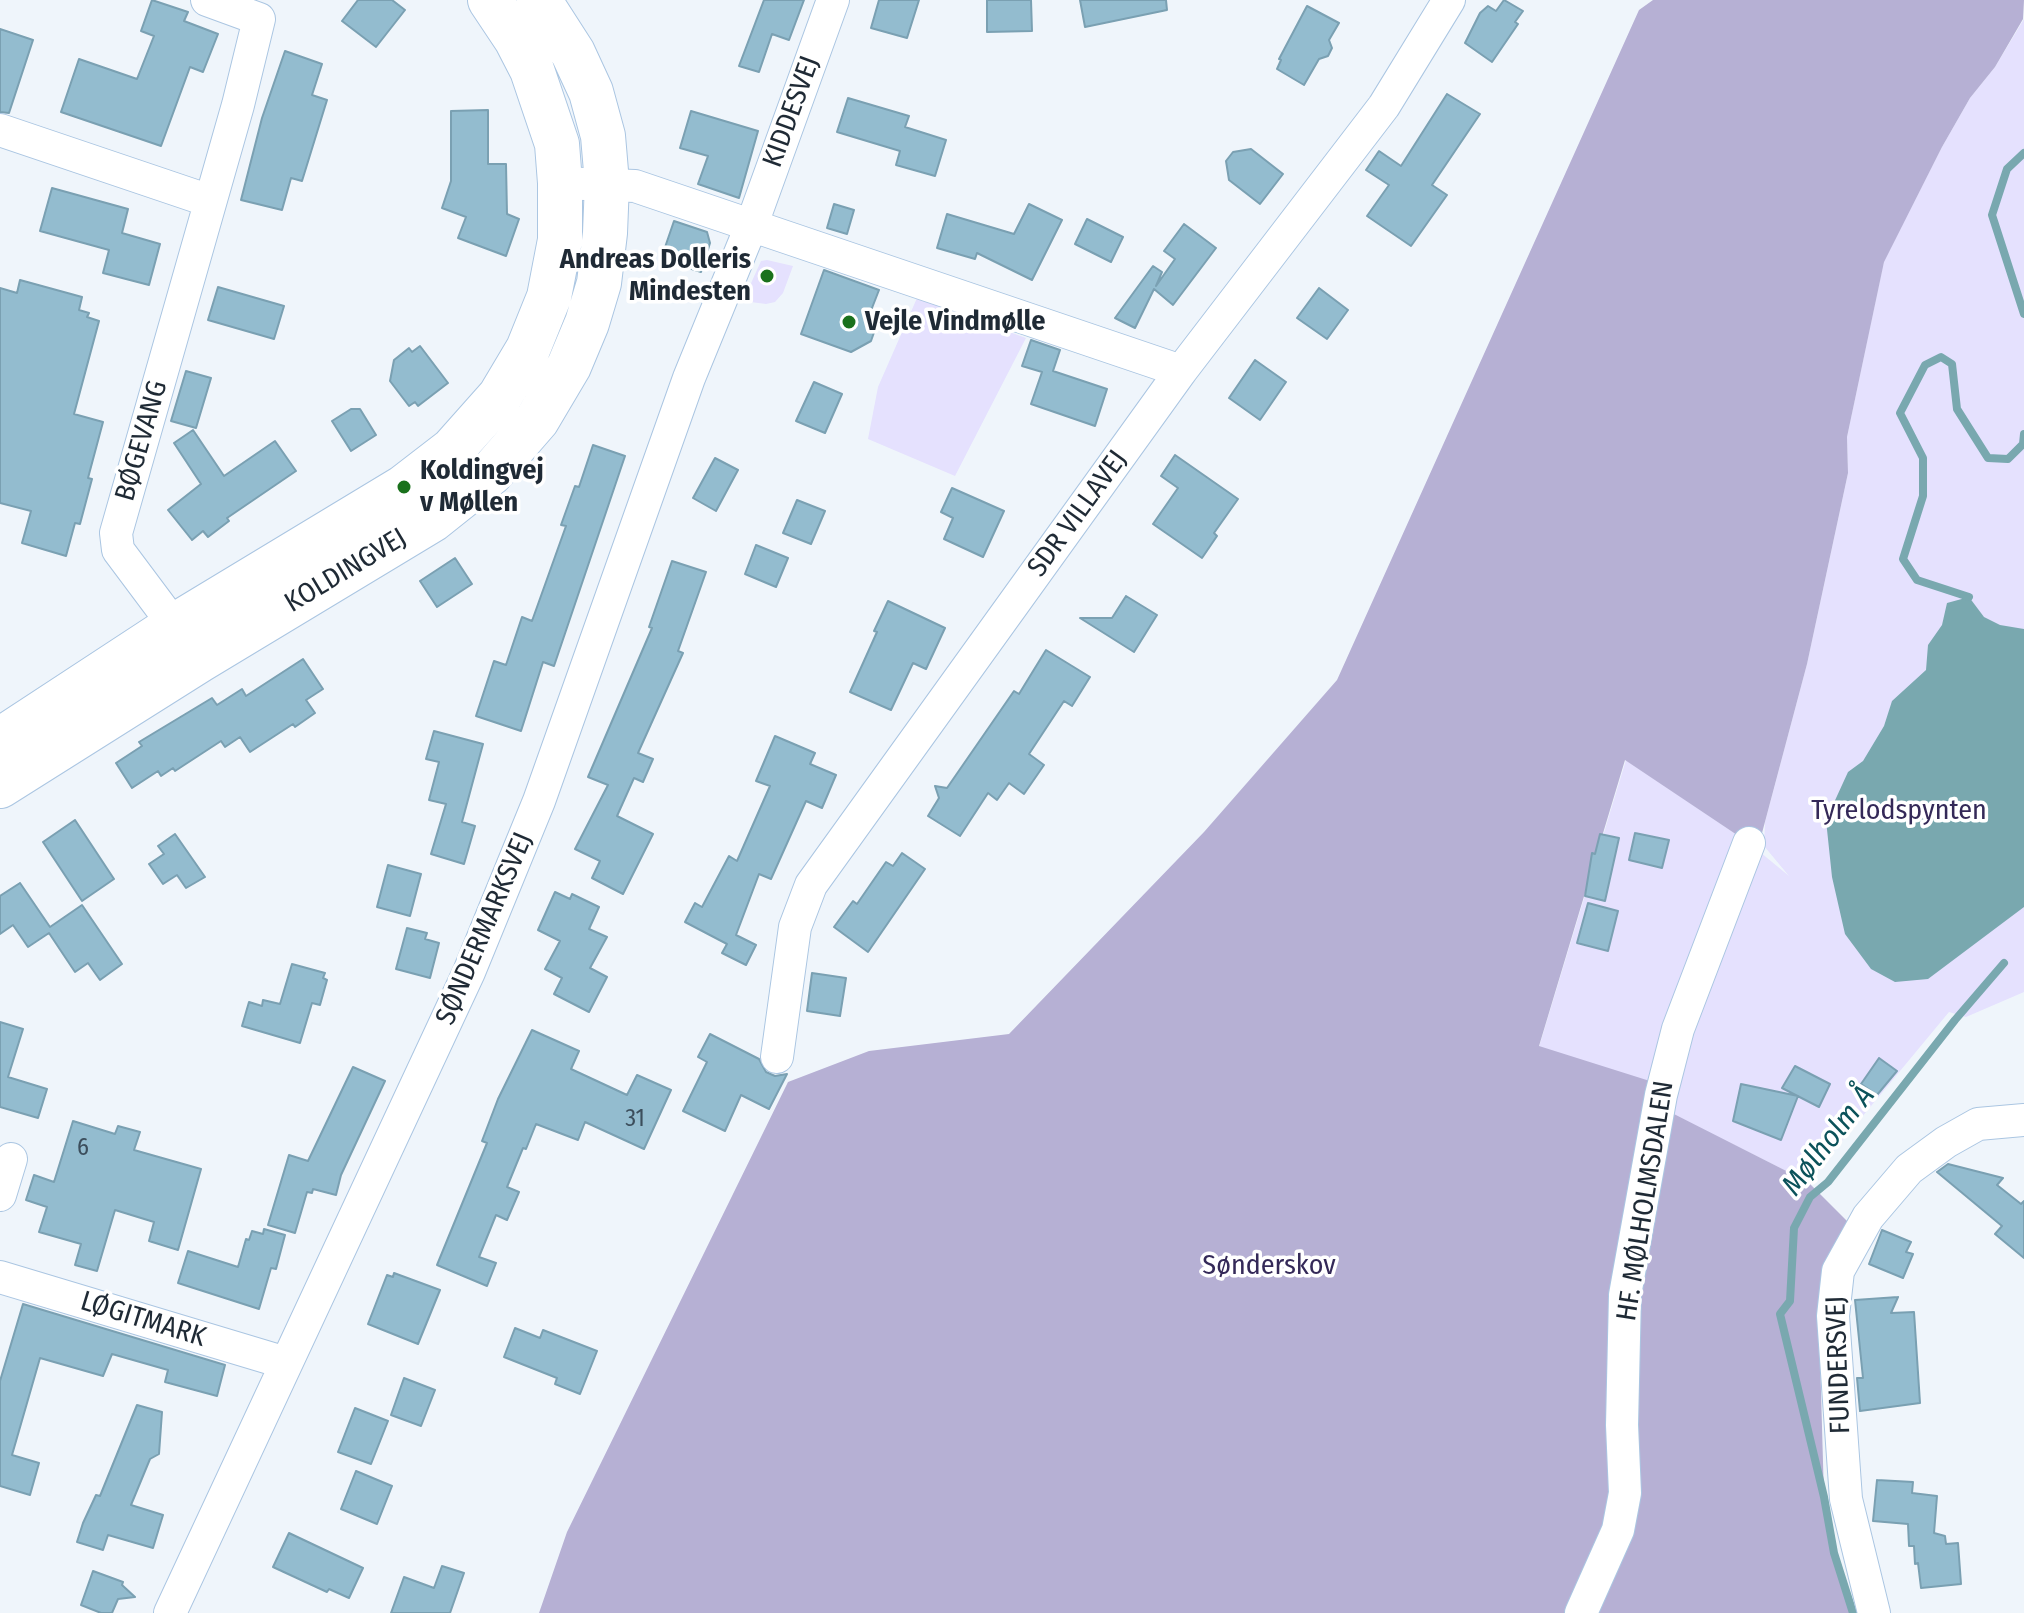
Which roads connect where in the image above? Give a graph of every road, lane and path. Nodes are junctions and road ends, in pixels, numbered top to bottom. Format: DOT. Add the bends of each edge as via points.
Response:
graph roads {
  1 [pos="207,0"];
  2 [pos="490,0"];
  3 [pos="539,0"];
  4 [pos="833,0"];
  5 [pos="1449,0"];
  6 [pos="0,130"];
  7 [pos="560,183"];
  8 [pos="607,183"];
  9 [pos="210,201"];
  10 [pos="752,224"];
  11 [pos="1181,371"];
  12 [pos="187,643"];
  13 [pos="0,740"];
  14 [pos="0,786"];
  15 [pos="1749,843"];
  16 [pos="777,1057"];
  17 [pos="2024,1120"];
  18 [pos="11,1159"];
  19 [pos="0,1195"];
  20 [pos="0,1277"];
  21 [pos="286,1363"];
  22 [pos="170,1613"];
  23 [pos="1581,1613"];
  24 [pos="1874,1613"];
  1 -- 9 [label="street, BØGEVANG" via="259,19"];
  2 -- 7 [label="main road, KOLDINGVEJ" via="516,39 545,103 557,144"];
  3 -- 8 [label="main road, KOLDINGVEJ" via="591,92 603,136"];
  4 -- 10 [label="street, KIDDESVEJ"];
  5 -- 11 [label="street, SDR VILLAVEJ" via="1384,106"];
  6 -- 9 [label="street"];
  7 -- 8 [label="street"];
  7 -- 12 [label="main road, KOLDINGVEJ" via="560,240 549,297 528,349 500,396 452,450"];
  8 -- 10 [label="street" via="635,186"];
  8 -- 12 [label="main road, KOLDINGVEJ" via="599,283 587,323 569,366 515,448 432,520"];
  9 -- 12 [label="street, BØGEVANG" via="116,533 118,550"];
  10 -- 11 [label="street"];
  10 -- 21 [label="street, SØNDERMARKSVEJ" via="689,378 539,801 469,972"];
  11 -- 16 [label="street, SDR VILLAVEJ" via="811,885 795,927"];
  12 -- 13 [label="main road, KOLDINGVEJ"];
  12 -- 14 [label="main road, KOLDINGVEJ"];
  15 -- 23 [label="street, HF. MØLHOLMSDALEN" via="1678,1029 1658,1106 1625,1295 1625,1493 1618,1530"];
  17 -- 24 [label="street, FUNDERSVEJ" via="1978,1124 1909,1169 1868,1217 1838,1271 1833,1316 1846,1499"];
  18 -- 19 [label="street"];
  20 -- 21 [label="street, LØGITMARK"];
  21 -- 22 [label="street, SØNDERMARKSVEJ"];
}
